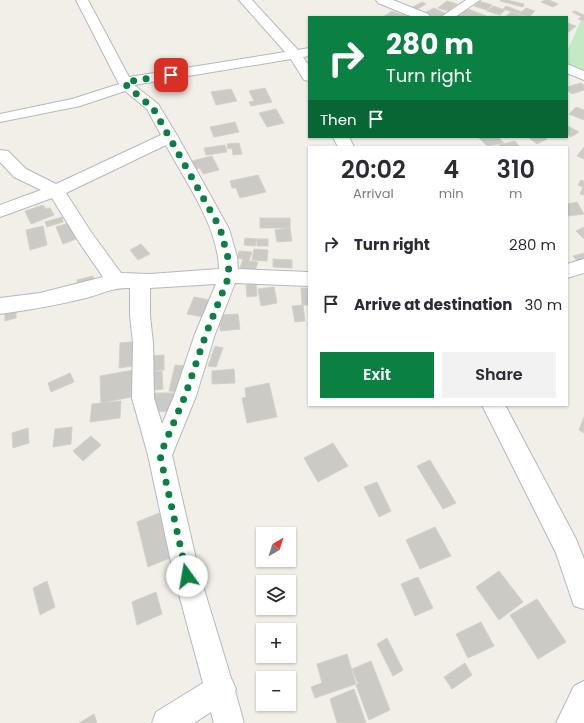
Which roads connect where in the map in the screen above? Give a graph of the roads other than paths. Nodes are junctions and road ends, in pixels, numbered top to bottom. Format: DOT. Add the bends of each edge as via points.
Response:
graph roads {
  1 [pos="82,0"];
  2 [pos="245,0"];
  3 [pos="382,0"];
  4 [pos="474,0"];
  5 [pos="422,16"];
  6 [pos="449,16"];
  7 [pos="308,52"];
  8 [pos="295,55"];
  9 [pos="568,68"];
  10 [pos="308,75"];
  11 [pos="584,76"];
  12 [pos="126,84"];
  13 [pos="0,118"];
  14 [pos="170,137"];
  15 [pos="2,155"];
  16 [pos="56,191"];
  17 [pos="0,211"];
  18 [pos="584,266"];
  19 [pos="568,272"];
  20 [pos="229,276"];
  21 [pos="308,279"];
  22 [pos="116,280"];
  23 [pos="140,281"];
  24 [pos="0,306"];
  25 [pos="494,406"];
  26 [pos="160,455"];
  27 [pos="584,596"];
  28 [pos="221,689"];
  29 [pos="584,696"];
  30 [pos="167,723"];
  31 [pos="229,723"];
  32 [pos="571,723"];
  1 -- 12 [label="street"];
  2 -- 8 [label="street"];
  3 -- 5 [label="street"];
  4 -- 6 [label="street"];
  7 -- 8 [label="street"];
  8 -- 10 [label="street"];
  8 -- 12 [label="street"];
  9 -- 11 [label="street"];
  12 -- 13 [label="street" via="75,103"];
  12 -- 14 [label="street" via="153,108"];
  14 -- 16 [label="street"];
  14 -- 20 [label="street" via="220,228 228,258"];
  15 -- 16 [label="street" via="20,173"];
  16 -- 17 [label="street"];
  16 -- 22 [label="street"];
  18 -- 19 [label="street"];
  20 -- 21 [label="street"];
  20 -- 23 [label="street"];
  20 -- 26 [label="street" via="185,396"];
  22 -- 23 [label="street"];
  22 -- 24 [label="street" via="40,301"];
  23 -- 26 [label="street" via="140,316 144,343 143,398"];
  25 -- 27 [label="street" via="567,548"];
  26 -- 28 [label="street" via="187,576"];
  28 -- 30 [label="street"];
  28 -- 31 [label="street"];
  29 -- 32 [label="street"];
}
